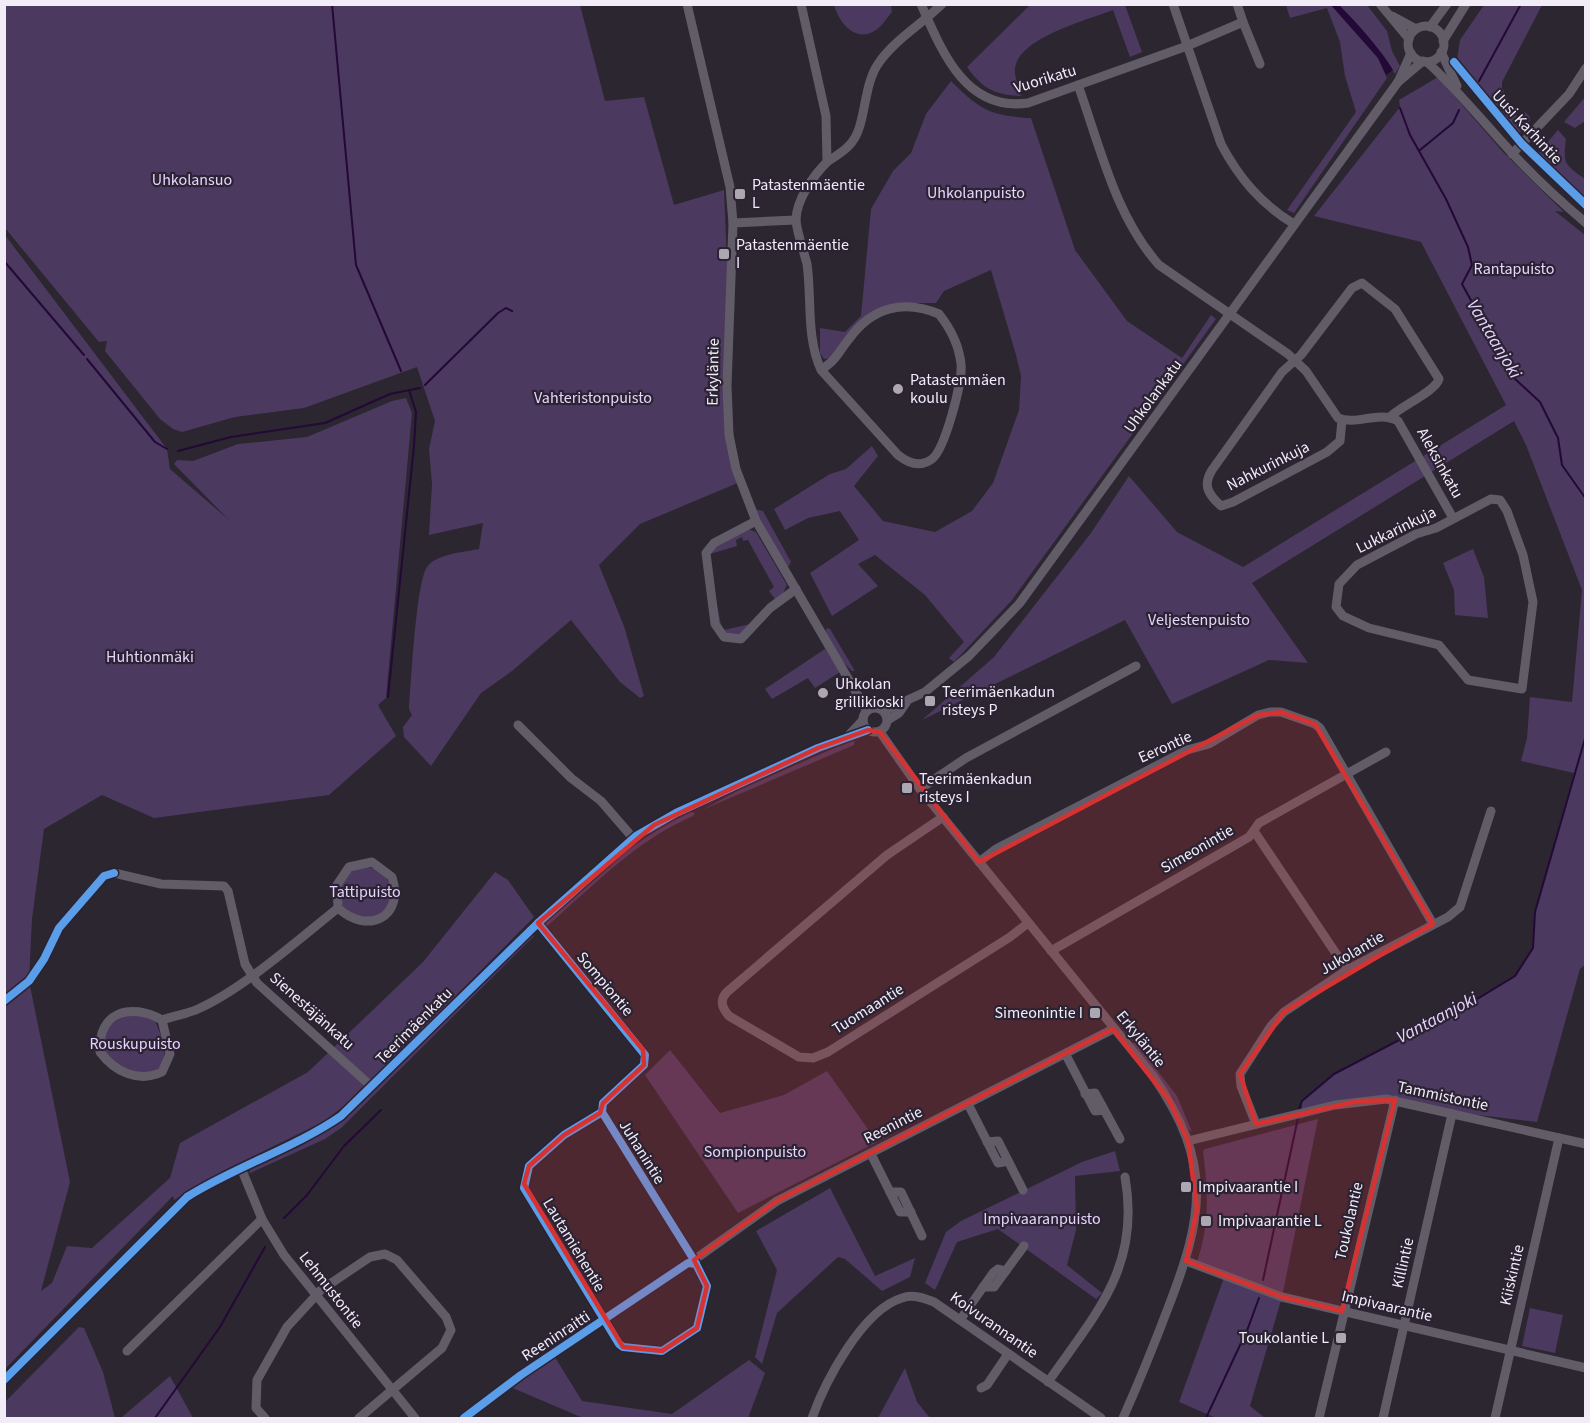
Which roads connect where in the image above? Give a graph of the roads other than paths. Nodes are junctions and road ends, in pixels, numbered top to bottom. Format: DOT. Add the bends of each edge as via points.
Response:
graph roads {
  1 [pos="687,4"];
  2 [pos="801,4"];
  3 [pos="921,4"];
  4 [pos="942,4"];
  5 [pos="1173,4"];
  6 [pos="1238,4"];
  7 [pos="1380,4"];
  8 [pos="1447,4"];
  9 [pos="1466,4"];
  10 [pos="1392,16"];
  11 [pos="928,19"];
  12 [pos="1243,22"];
  13 [pos="1430,27"];
  14 [pos="1416,29"];
  15 [pos="1408,39"];
  16 [pos="1443,40"];
  17 [pos="1187,46"];
  18 [pos="1441,52"];
  19 [pos="1411,53"];
  20 [pos="1425,62"];
  21 [pos="1260,64"];
  22 [pos="1586,68"];
  23 [pos="1398,82"];
  24 [pos="1078,85"];
  25 [pos="1582,85"];
  26 [pos="1461,93"];
  27 [pos="1512,154"];
  28 [pos="827,162"];
  29 [pos="796,220"];
  30 [pos="733,223"];
  31 [pos="1586,223"];
  32 [pos="1294,224"];
  33 [pos="1230,314"];
  34 [pos="1295,360"];
  35 [pos="821,370"];
  36 [pos="1390,417"];
  37 [pos="1342,420"];
  38 [pos="1453,518"];
  39 [pos="756,521"];
  40 [pos="796,589"];
  41 [pos="1136,666"];
  42 [pos="906,703"];
  43 [pos="884,711"];
  44 [pos="865,715"];
  45 [pos="888,720"];
  46 [pos="518,725"];
  47 [pos="868,730"];
  48 [pos="880,732"];
  49 [pos="847,736"];
  50 [pos="1386,752"];
  51 [pos="1347,774"];
  52 [pos="920,789"];
  53 [pos="1491,811"];
  54 [pos="943,817"];
  55 [pos="1254,831"];
  56 [pos="633,838"];
  57 [pos="979,862"];
  58 [pos="114,873"];
  59 [pos="338,908"];
  60 [pos="538,923"];
  61 [pos="1028,923"];
  62 [pos="1433,924"];
  63 [pos="1051,951"];
  64 [pos="1347,970"];
  65 [pos="251,974"];
  66 [pos="162,1020"];
  67 [pos="1113,1029"];
  68 [pos="1066,1055"];
  69 [pos="644,1065"];
  70 [pos="372,1087"];
  71 [pos="1395,1100"];
  72 [pos="968,1104"];
  73 [pos="602,1112"];
  74 [pos="1452,1114"];
  75 [pos="1256,1124"];
  76 [pos="1559,1137"];
  77 [pos="1120,1139"];
  78 [pos="1188,1141"];
  79 [pos="1586,1143"];
  80 [pos="871,1154"];
  81 [pos="241,1168"];
  82 [pos="1125,1177"];
  83 [pos="1023,1190"];
  84 [pos="262,1219"];
  85 [pos="922,1236"];
  86 [pos="1024,1246"];
  87 [pos="694,1260"];
  88 [pos="1186,1261"];
  89 [pos="314,1296"];
  90 [pos="1342,1311"];
  91 [pos="960,1320"];
  92 [pos="604,1321"];
  93 [pos="1403,1326"];
  94 [pos="127,1350"];
  95 [pos="1510,1351"];
  96 [pos="1008,1354"];
  97 [pos="1586,1368"];
  98 [pos="4,1380"];
  99 [pos="1048,1382"];
  100 [pos="981,1388"];
  101 [pos="393,1391"];
  102 [pos="264,1419"];
  103 [pos="359,1419"];
  104 [pos="415,1419"];
  105 [pos="812,1419"];
  106 [pos="1101,1419"];
  107 [pos="1123,1419"];
  108 [pos="1319,1419"];
  109 [pos="1383,1419"];
  110 [pos="1495,1419"];
  1 -- 30 [label="street, Erkyläntie" via="727,170"];
  2 -- 28 [label="street" via="826,116"];
  3 -- 11 [label="street, Vuorikatu"];
  4 -- 11 [label="street"];
  5 -- 17 [label="street"];
  6 -- 12 [label="street"];
  7 -- 10 [label="street"];
  8 -- 13 [label="street"];
  9 -- 16 [label="street"];
  10 -- 14 [label="street"];
  10 -- 15 [label="street"];
  11 -- 24 [label="street, Vuorikatu" via="960,77 977,94 994,102 1028,103"];
  11 -- 28 [label="street" via="878,64 869,82 857,134"];
  12 -- 17 [label="street, Vuorikatu"];
  12 -- 21 [label="street"];
  13 -- 14 [label="street"];
  13 -- 16 [label="street"];
  14 -- 15 [label="street"];
  15 -- 19 [label="street"];
  16 -- 18 [label="street"];
  17 -- 24 [label="street, Vuorikatu"];
  17 -- 32 [label="street" via="1221,144 1232,164 1262,202"];
  18 -- 20 [label="street"];
  18 -- 26 [label="street, Uusi Karhintie"];
  19 -- 20 [label="street"];
  19 -- 23 [label="street, Uhkolankatu"];
  20 -- 23 [label="street, Uhkolankatu"];
  20 -- 26 [label="street, Uusi Karhintie"];
  22 -- 25 [label="street"];
  23 -- 32 [label="street, Uhkolankatu"];
  24 -- 33 [label="street" via="1121,206 1142,246 1159,265"];
  25 -- 27 [label="street"];
  26 -- 27 [label="street, Uusi Karhintie"];
  27 -- 31 [label="street, Uusi Karhintie"];
  28 -- 29 [label="street" via="800,203"];
  29 -- 30 [label="street"];
  29 -- 35 [label="street" via="807,268 813,345"];
  30 -- 39 [label="street, Erkyläntie" via="729,435"];
  32 -- 33 [label="street, Uhkolankatu"];
  33 -- 34 [label="street"];
  33 -- 42 [label="street, Uhkolankatu" via="1019,604 969,656"];
  34 -- 36 [label="street" via="1352,288 1367,285 1395,309 1439,379 1434,387"];
  34 -- 37 [label="street"];
  34 -- 37 [label="street, Nahkurinkuja" via="1282,372 1212,470 1207,488 1210,496 1221,506 1233,502 1327,452 1340,441"];
  35 -- 35 [label="street" via="909,463 924,463 939,452 958,393 961,366 955,341 939,314 909,304 884,310 866,321 849,338 837,359"];
  36 -- 37 [label="street"];
  36 -- 38 [label="street, Aleksinkatu" via="1402,427"];
  38 -- 38 [label="street, Lukkarinkuja" via="1491,499 1500,500 1513,523 1533,602 1522,689 1468,680 1439,645 1369,628 1343,616 1336,607 1339,584 1357,565"];
  39 -- 40 [label="street, Erkyläntie"];
  39 -- 40 [label="street" via="714,543 706,553 715,624 724,637 741,639 770,608"];
  40 -- 44 [label="street, Erkyläntie"];
  41 -- 52 [label="street" via="966,758"];
  42 -- 43 [label="street, Uhkolankatu"];
  42 -- 45 [label="street, Uhkolankatu"];
  43 -- 44 [label="street" via="876,708"];
  43 -- 45 [label="street"];
  44 -- 47 [label="street"];
  44 -- 49 [label="street, Teerimäenkatu"];
  45 -- 48 [label="street"];
  46 -- 56 [label="street" via="571,778 601,801"];
  47 -- 48 [label="street"];
  47 -- 49 [label="street, Teerimäenkatu"];
  48 -- 52 [label="street, Erkyläntie"];
  49 -- 56 [label="street, Teerimäenkatu" via="676,813"];
  50 -- 51 [label="street, Simeonintie"];
  51 -- 55 [label="street, Simeonintie" via="1259,823"];
  51 -- 57 [label="street, Eerontie" via="1320,728 1281,712 1270,712 1209,744 1187,750 996,849"];
  51 -- 62 [label="street, Eerontie"];
  52 -- 54 [label="street, Erkyläntie"];
  53 -- 62 [label="street, Jukolantie" via="1460,907"];
  54 -- 57 [label="street, Erkyläntie"];
  54 -- 61 [label="street, Tuomaantie" via="886,855 727,992 722,1005 729,1016 799,1057 813,1058"];
  55 -- 63 [label="street, Simeonintie"];
  55 -- 64 [label="street"];
  56 -- 60 [label="street, Teerimäenkatu"];
  57 -- 61 [label="street, Erkyläntie"];
  58 -- 65 [label="street, Sienestäjänkatu" via="161,884 224,886"];
  59 -- 59 [label="street" via="337,885 349,867 372,862 392,877 396,896 387,913 378,919 362,921"];
  59 -- 65 [label="street"];
  60 -- 69 [label="street, Sompiontie" via="643,1050"];
  60 -- 70 [label="street, Teerimäenkatu"];
  61 -- 63 [label="street, Erkyläntie"];
  62 -- 64 [label="street, Jukolantie"];
  63 -- 67 [label="street, Erkyläntie"];
  64 -- 75 [label="street, Jukolantie" via="1284,1012 1243,1066 1241,1086"];
  65 -- 66 [label="street" via="197,1010"];
  65 -- 70 [label="street, Sienestäjänkatu"];
  66 -- 66 [label="street" via="152,1014 120,1013 101,1029 100,1052 118,1070 132,1075 149,1078 162,1072 170,1054"];
  67 -- 68 [label="street, Reenintie"];
  67 -- 78 [label="street, Erkyläntie" via="1169,1100"];
  68 -- 72 [label="street, Reenintie"];
  68 -- 77 [label="street" via="1085,1094 1095,1093"];
  69 -- 73 [label="street, Juhanintie" via="603,1103"];
  70 -- 81 [label="street, Teerimäenkatu" via="322,1129"];
  71 -- 74 [label="street, Tammistontie"];
  71 -- 75 [label="street, Tammistontie" via="1358,1101"];
  71 -- 90 [label="street, Toukolantie"];
  72 -- 80 [label="street, Reenintie"];
  72 -- 83 [label="street" via="987,1142 998,1141"];
  73 -- 87 [label="street, Juhanintie"];
  73 -- 92 [label="street, Lautamiehentie" via="564,1135 529,1166 524,1184"];
  74 -- 76 [label="street, Tammistontie"];
  74 -- 93 [label="street, Killintie"];
  75 -- 78 [label="street, Tammistontie"];
  76 -- 79 [label="street, Tammistontie"];
  76 -- 95 [label="street, Kiiskintie"];
  78 -- 88 [label="street, Erkyläntie" via="1196,1173 1197,1209"];
  80 -- 85 [label="street" via="890,1192 902,1192"];
  80 -- 87 [label="street, Reenintie" via="777,1201"];
  81 -- 84 [label="street, Lehmustontie"];
  81 -- 98 [label="street, Teerimäenkatu" via="201,1188 168,1213"];
  82 -- 99 [label="street" via="1130,1225 1119,1270 1100,1309"];
  84 -- 89 [label="street, Lehmustontie"];
  84 -- 94 [label="street"];
  86 -- 91 [label="street" via="1006,1271 998,1269 993,1273"];
  87 -- 92 [label="street, Juhanintie" via="707,1286 697,1328 657,1351 624,1347"];
  88 -- 90 [label="street, Impivaarantie" via="1282,1297"];
  88 -- 107 [label="street, Erkyläntie"];
  89 -- 101 [label="street, Lehmustontie"];
  89 -- 101 [label="street" via="370,1257 384,1254 397,1260 446,1317 451,1330 442,1348"];
  89 -- 102 [label="street" via="287,1327 257,1380 256,1408"];
  90 -- 93 [label="street, Impivaarantie"];
  90 -- 108 [label="street, Toukolantie"];
  91 -- 96 [label="street, Koivurannantie"];
  91 -- 105 [label="street, Koivurannantie" via="924,1298 903,1297 891,1303 874,1317 837,1364"];
  93 -- 95 [label="street, Impivaarantie"];
  93 -- 109 [label="street, Killintie"];
  95 -- 97 [label="street, Impivaarantie"];
  95 -- 110 [label="street, Kiiskintie"];
  96 -- 99 [label="street, Koivurannantie"];
  96 -- 100 [label="street"];
  99 -- 106 [label="street, Koivurannantie"];
  101 -- 103 [label="street"];
  101 -- 104 [label="street, Lehmustontie"];
}
